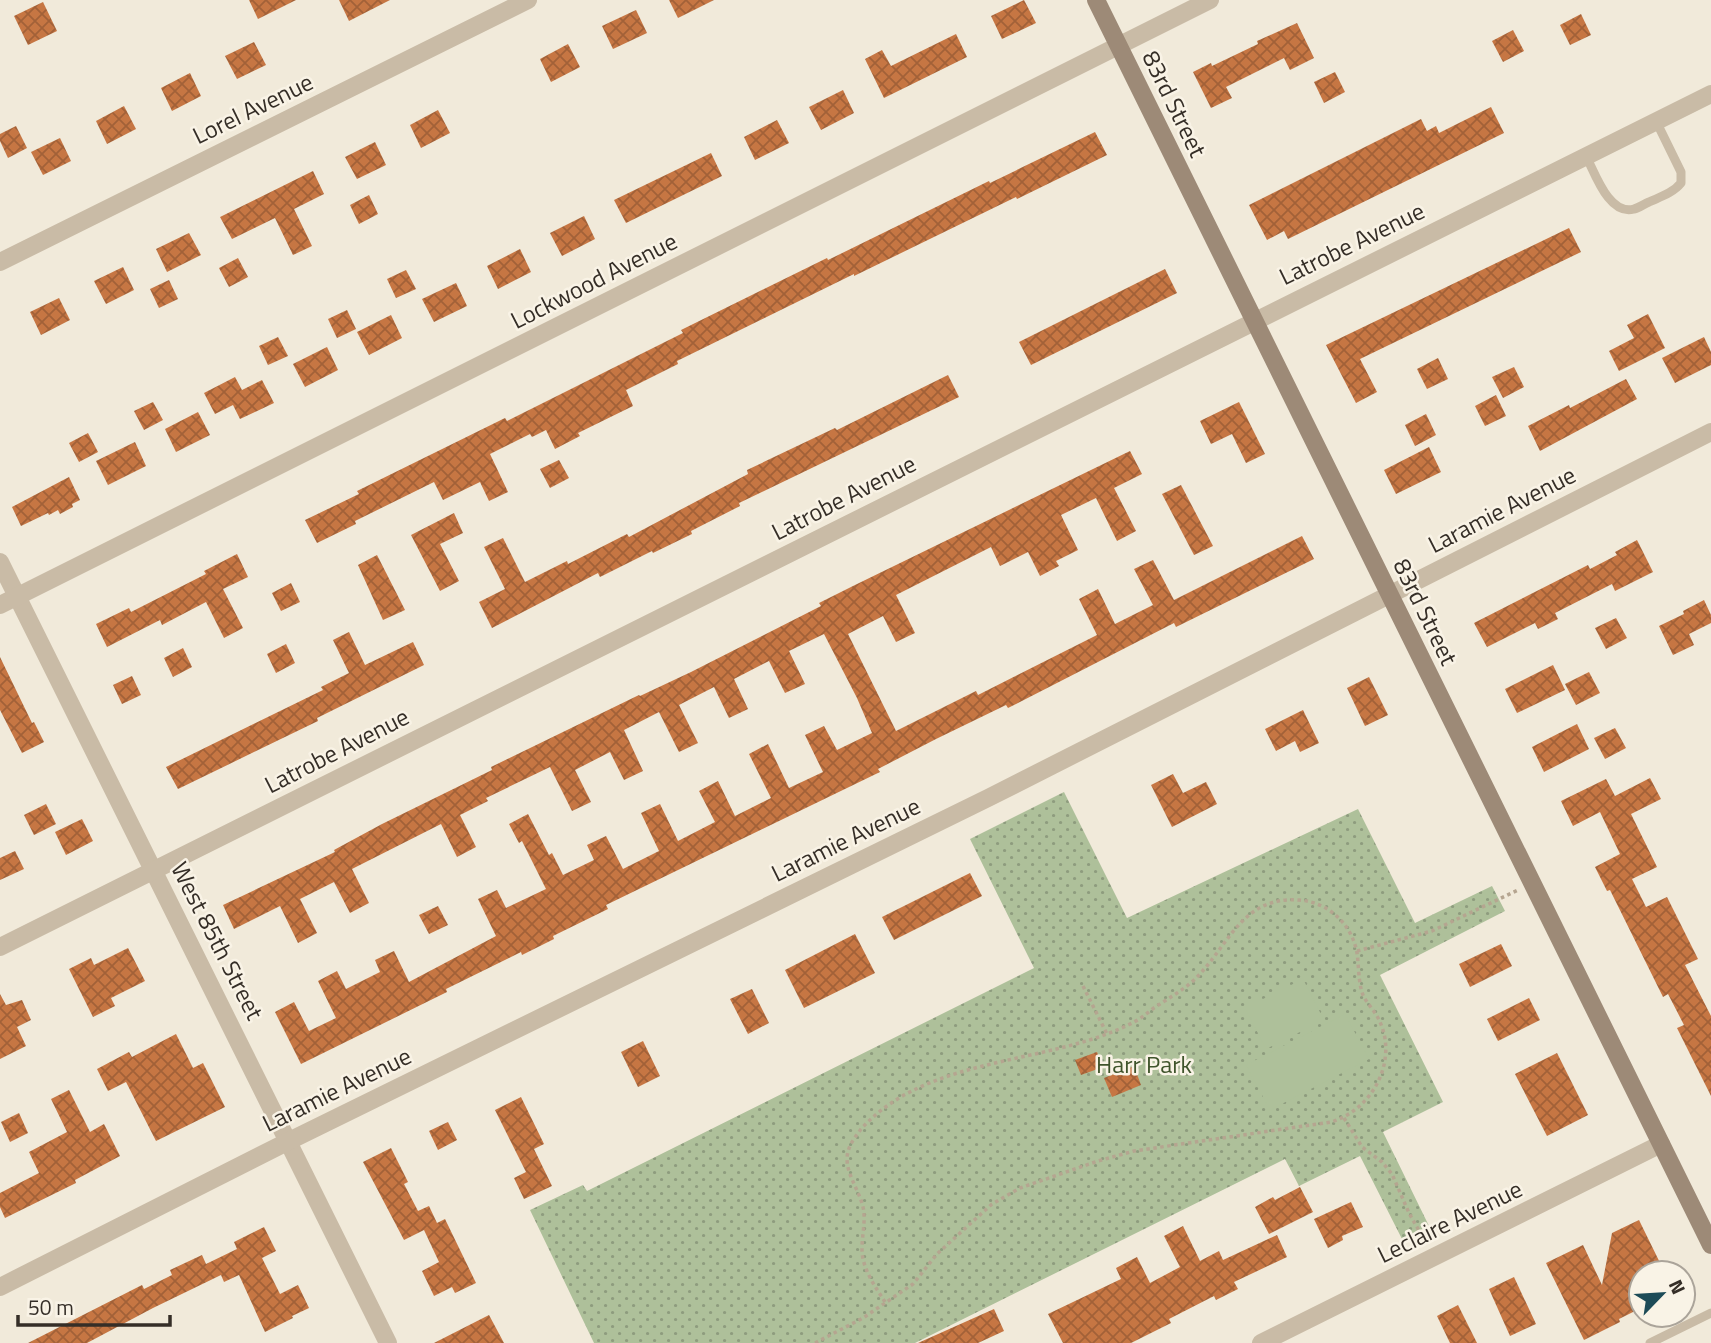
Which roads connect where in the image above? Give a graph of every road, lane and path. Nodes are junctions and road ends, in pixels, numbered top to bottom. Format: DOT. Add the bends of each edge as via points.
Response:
graph roads {
  1 [pos="527,0"];
  2 [pos="1096,0"];
  3 [pos="1210,0"];
  4 [pos="1118,46"];
  5 [pos="1711,93"];
  6 [pos="1656,121"];
  7 [pos="1586,156"];
  8 [pos="0,262"];
  9 [pos="1254,320"];
  10 [pos="1711,432"];
  11 [pos="0,562"];
  12 [pos="1390,595"];
  13 [pos="17,597"];
  14 [pos="0,605"];
  15 [pos="154,870"];
  16 [pos="1532,883"];
  17 [pos="0,947"];
  18 [pos="1357,951"];
  19 [pos="1083,986"];
  20 [pos="1108,1034"];
  21 [pos="1344,1118"];
  22 [pos="289,1140"];
  23 [pos="1661,1144"];
  24 [pos="1711,1245"];
  25 [pos="1433,1257"];
  26 [pos="0,1287"];
  27 [pos="885,1302"];
  28 [pos="1711,1313"];
  29 [pos="388,1343"];
  30 [pos="815,1343"];
  31 [pos="1261,1343"];
  32 [pos="1650,1343"];
  1 -- 8 [label="street, Lorel Avenue"];
  2 -- 4 [label="street, 83rd Street"];
  3 -- 4 [label="street, Lockwood Avenue"];
  4 -- 9 [label="street, 83rd Street"];
  4 -- 13 [label="street, Lockwood Avenue"];
  5 -- 6 [label="street, Latrobe Avenue"];
  6 -- 7 [label="street, Latrobe Avenue"];
  6 -- 7 [label="lane" via="1681,172 1675,190 1633,210 1623,209 1607,195"];
  7 -- 9 [label="street, Latrobe Avenue"];
  9 -- 12 [label="street, 83rd Street"];
  9 -- 15 [label="street, Latrobe Avenue"];
  10 -- 12 [label="street, Laramie Avenue"];
  11 -- 13 [label="street, West 85th Street"];
  12 -- 16 [label="street, 83rd Street"];
  12 -- 22 [label="street, Laramie Avenue"];
  13 -- 14 [label="street, Lockwood Avenue"];
  13 -- 15 [label="street, West 85th Street"];
  15 -- 17 [label="street, Latrobe Avenue"];
  15 -- 22 [label="street, West 85th Street"];
  16 -- 18 [label="path" via="1432,931"];
  16 -- 23 [label="street, 83rd Street"];
  18 -- 20 [label="path" via="1344,923 1321,905 1303,900 1269,904 1242,920 1187,986"];
  18 -- 21 [label="path" via="1363,994 1387,1045 1382,1076"];
  19 -- 20 [label="path"];
  20 -- 27 [label="path" via="917,1088 856,1135 847,1165 864,1212 863,1263"];
  21 -- 25 [label="path" via="1362,1147 1392,1174"];
  21 -- 27 [label="path" via="1134,1151 1020,1188 992,1204 937,1254 914,1284"];
  22 -- 26 [label="street, Laramie Avenue"];
  22 -- 29 [label="street, West 85th Street"];
  23 -- 24 [label="street, 83rd Street"];
  23 -- 25 [label="street, Leclaire Avenue"];
  25 -- 31 [label="street, Leclaire Avenue"];
  27 -- 30 [label="path"];
  28 -- 32 [label="lane"];
}
